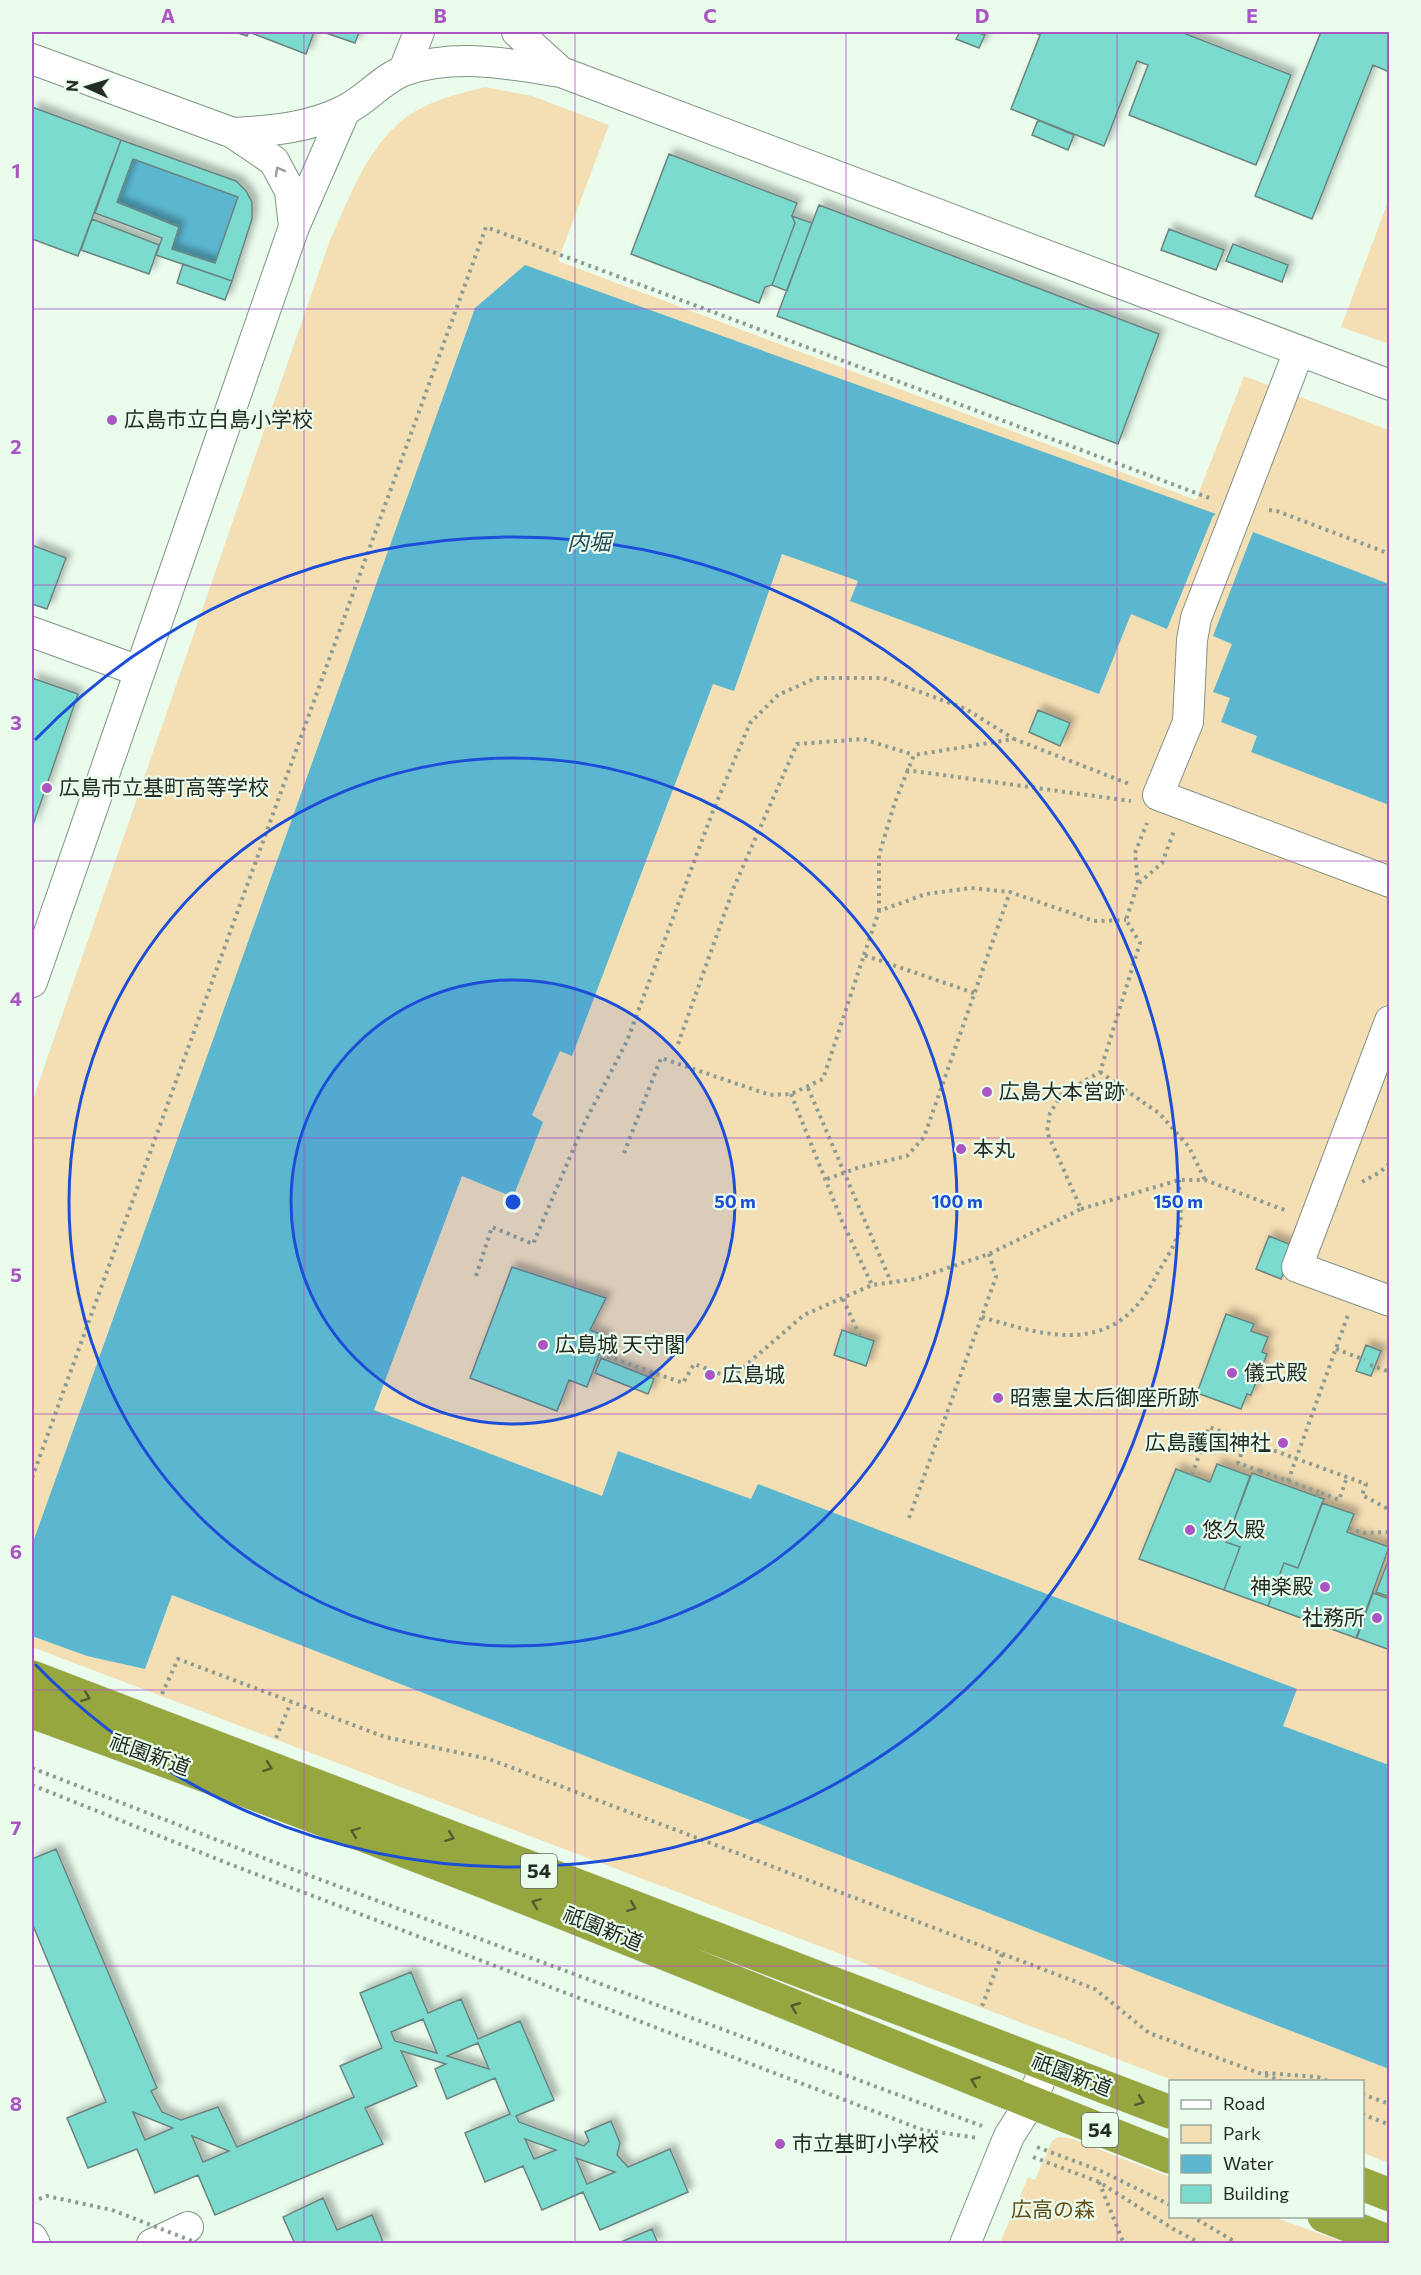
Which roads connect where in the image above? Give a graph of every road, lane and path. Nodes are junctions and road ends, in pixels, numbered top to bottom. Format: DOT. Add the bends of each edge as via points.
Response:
graph roads {
  1 [pos="419,32"];
  2 [pos="517,32"];
  3 [pos="32,59"];
  4 [pos="404,70"];
  5 [pos="561,72"];
  6 [pos="345,110"];
  7 [pos="233,133"];
  8 [pos="294,227"];
  9 [pos="1299,351"];
  10 [pos="1389,385"];
  11 [pos="1239,509"];
  12 [pos="1389,554"];
  13 [pos="32,632"];
  14 [pos="139,671"];
  15 [pos="1014,739"];
  16 [pos="914,755"];
  17 [pos="906,770"];
  18 [pos="1159,812"];
  19 [pos="1389,882"];
  20 [pos="1138,883"];
  21 [pos="1010,892"];
  22 [pos="879,912"];
  23 [pos="1126,920"];
  24 [pos="864,956"];
  25 [pos="32,982"];
  26 [pos="974,993"];
  27 [pos="1389,1021"];
  28 [pos="678,1044"];
  29 [pos="1100,1072"];
  30 [pos="808,1088"];
  31 [pos="791,1094"];
  32 [pos="624,1153"];
  33 [pos="844,1172"];
  34 [pos="827,1179"];
  35 [pos="1179,1180"];
  36 [pos="1205,1180"];
  37 [pos="1267,1204"];
  38 [pos="1081,1209"];
  39 [pos="989,1254"];
  40 [pos="476,1276"];
  41 [pos="891,1282"];
  42 [pos="872,1285"];
  43 [pos="1357,1290"];
  44 [pos="843,1299"];
  45 [pos="1389,1301"];
  46 [pos="982,1317"];
  47 [pos="860,1336"];
  48 [pos="1336,1349"];
  49 [pos="600,1354"];
  50 [pos="1365,1360"];
  51 [pos="1370,1365"];
  52 [pos="1389,1372"];
  53 [pos="1246,1440"];
  54 [pos="1296,1459"];
  55 [pos="1192,1475"];
  56 [pos="1347,1477"];
  57 [pos="32,1478"];
  58 [pos="1288,1481"];
  59 [pos="1389,1510"];
  60 [pos="909,1518"];
  61 [pos="1349,1528"];
  62 [pos="1389,1532"];
  63 [pos="32,1677"];
  64 [pos="160,1698"];
  65 [pos="291,1702"];
  66 [pos="32,1712"];
  67 [pos="275,1741"];
  68 [pos="32,1768"];
  69 [pos="32,1785"];
  70 [pos="1002,1954"];
  71 [pos="979,2014"];
  72 [pos="1046,2066"];
  73 [pos="1258,2072"];
  74 [pos="1279,2080"];
  75 [pos="1325,2080"];
  76 [pos="1364,2095"];
  77 [pos="1030,2103"];
  78 [pos="1389,2104"];
  79 [pos="1169,2112"];
  80 [pos="1364,2115"];
  81 [pos="1389,2125"];
  82 [pos="1008,2144"];
  83 [pos="1169,2157"];
  84 [pos="1099,2182"];
  85 [pos="1364,2185"];
  86 [pos="1389,2194"];
  87 [pos="39,2199"];
  88 [pos="1169,2205"];
  89 [pos="1193,2218"];
  90 [pos="1327,2218"];
  91 [pos="194,2235"];
  92 [pos="32,2238"];
  93 [pos="1389,2242"];
  94 [pos="35,2244"];
  95 [pos="152,2244"];
  96 [pos="965,2244"];
  97 [pos="1124,2244"];
  98 [pos="1202,2244"];
  99 [pos="1239,2244"];
  1 -- 4 [label="street"];
  2 -- 5 [label="street"];
  3 -- 7 [label="street"];
  4 -- 5 [label="street" via="468,60"];
  4 -- 6 [label="street"];
  5 -- 9 [label="street"];
  6 -- 7 [label="street" via="306,124"];
  6 -- 8 [label="street"];
  8 -- 7 [label="street, one-way" via="290,191 274,161"];
  8 -- 14 [label="street"];
  9 -- 10 [label="street"];
  9 -- 11 [label="street"];
  11 -- 12 [label="path" via="1277,511"];
  11 -- 18 [label="street" via="1196,618 1188,722"];
  11 -- 57 [label="path" via="486,227"];
  13 -- 14 [label="street"];
  14 -- 25 [label="street"];
  15 -- 16 [label="path"];
  15 -- 18 [label="path"];
  15 -- 40 [label="path" via="966,709 883,678 816,678 778,695 750,723 627,1041 584,1124 533,1244 492,1227"];
  16 -- 17 [label="path"];
  16 -- 28 [label="path" via="863,739 797,744 734,887"];
  17 -- 18 [label="path" via="1127,802"];
  17 -- 22 [label="path" via="879,855"];
  18 -- 19 [label="street"];
  18 -- 20 [label="path" via="1135,852"];
  18 -- 20 [label="path" via="1174,831 1162,863"];
  20 -- 23 [label="path"];
  21 -- 22 [label="path" via="971,888 926,894"];
  21 -- 23 [label="path" via="1094,921"];
  21 -- 26 [label="path"];
  22 -- 24 [label="path"];
  23 -- 29 [label="path" via="1140,943"];
  24 -- 26 [label="path"];
  24 -- 30 [label="path" via="826,1072 823,1079"];
  26 -- 33 [label="path" via="924,1137 907,1156"];
  27 -- 43 [label="street" via="1297,1267"];
  29 -- 36 [label="path" via="1160,1114 1189,1147"];
  29 -- 38 [label="path" via="1062,1094 1050,1113 1047,1132"];
  30 -- 31 [label="path"];
  30 -- 33 [label="path"];
  31 -- 32 [label="path" via="770,1095 661,1058"];
  31 -- 34 [label="path"];
  33 -- 34 [label="path"];
  33 -- 41 [label="path"];
  34 -- 42 [label="path"];
  35 -- 36 [label="path"];
  35 -- 38 [label="path"];
  35 -- 46 [label="path" via="1180,1230 1145,1298 1125,1318 1104,1330 1070,1334 1035,1333"];
  36 -- 37 [label="path"];
  38 -- 39 [label="path"];
  39 -- 41 [label="path" via="915,1279"];
  39 -- 46 [label="path" via="996,1277"];
  41 -- 42 [label="path"];
  42 -- 44 [label="path"];
  43 -- 45 [label="street"];
  43 -- 48 [label="path"];
  44 -- 47 [label="path"];
  44 -- 49 [label="path" via="804,1315 731,1378 694,1364 683,1383"];
  46 -- 60 [label="path"];
  48 -- 50 [label="path"];
  48 -- 54 [label="path"];
  51 -- 52 [label="path"];
  53 -- 54 [label="path"];
  53 -- 55 [label="path" via="1209,1427"];
  53 -- 58 [label="path" via="1238,1463"];
  54 -- 56 [label="path"];
  54 -- 58 [label="path"];
  56 -- 58 [label="path" via="1339,1500"];
  56 -- 59 [label="path" via="1365,1484 1362,1495"];
  61 -- 62 [label="path" via="1363,1533"];
  63 -- 72 [label="highway, 祇園新道 / 54, one-way"];
  64 -- 65 [label="path" via="178,1659"];
  65 -- 67 [label="path"];
  65 -- 70 [label="path" via="385,1737 489,1759"];
  77 -- 66 [label="highway, 祇園新道 / 54, one-way" via="254,1792"];
  68 -- 82 [label="path"];
  69 -- 82 [label="path" via="923,2130"];
  70 -- 71 [label="path"];
  70 -- 73 [label="path" via="1095,1989 1149,2033"];
  72 -- 77 [label="street"];
  72 -- 79 [label="highway, 祇園新道 / 54, one-way"];
  73 -- 74 [label="path"];
  73 -- 75 [label="path"];
  76 -- 78 [label="path, bridge"];
  77 -- 82 [label="street"];
  77 -- 83 [label="highway, 祇園新道 / 54"];
  80 -- 81 [label="path"];
  82 -- 84 [label="path"];
  82 -- 88 [label="path" via="1101,2171"];
  82 -- 96 [label="street"];
  84 -- 97 [label="path"];
  84 -- 98 [label="path"];
  85 -- 86 [label="highway"];
  87 -- 91 [label="path, bridge" via="47,2196 112,2210"];
  89 -- 99 [label="path"];
  90 -- 93 [label="highway"];
  91 -- 95 [label="street"];
  92 -- 94 [label="street"];
}
